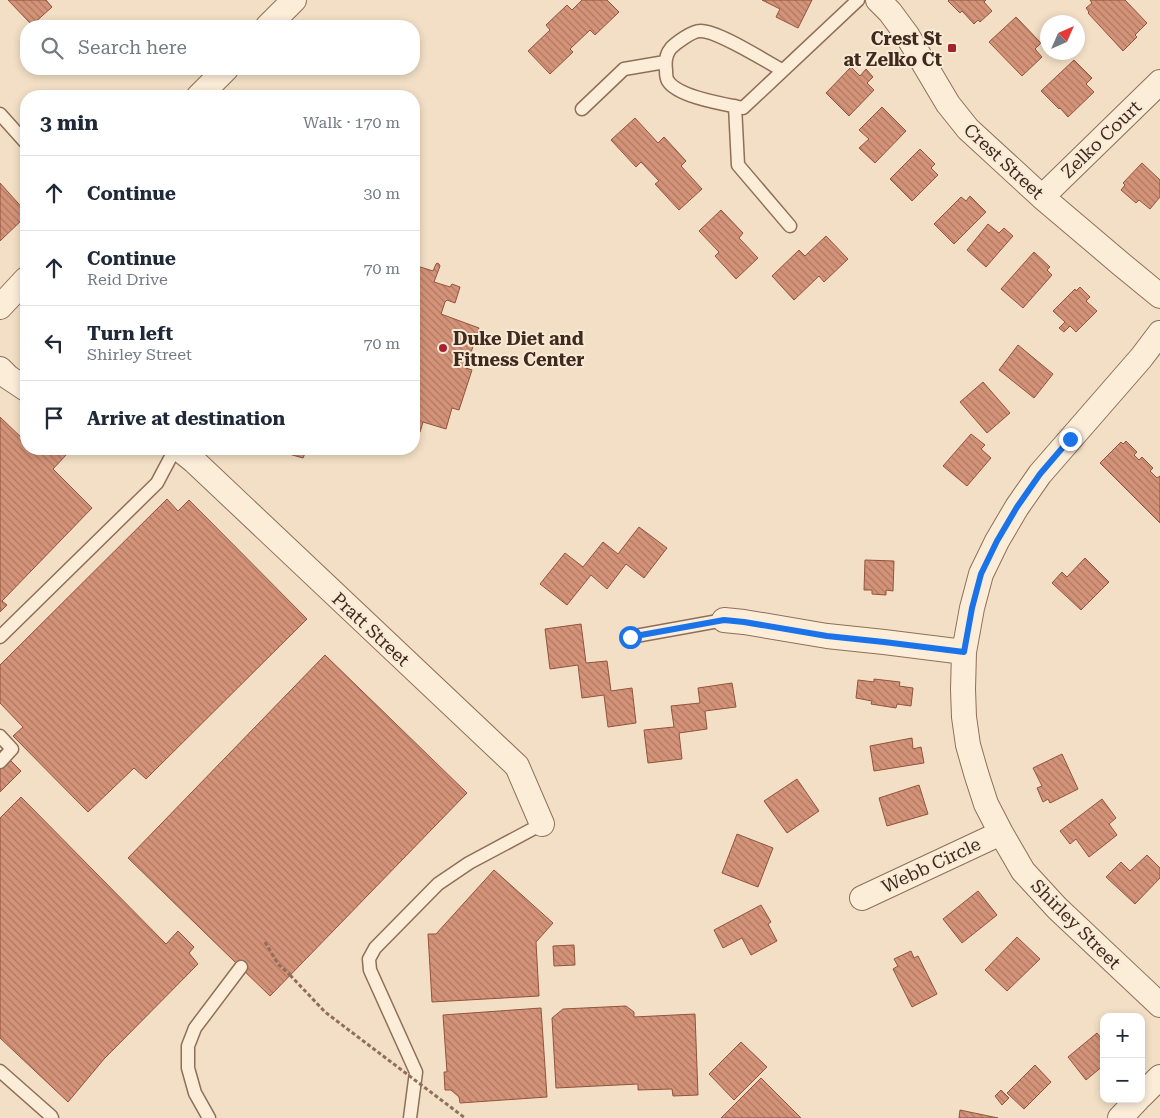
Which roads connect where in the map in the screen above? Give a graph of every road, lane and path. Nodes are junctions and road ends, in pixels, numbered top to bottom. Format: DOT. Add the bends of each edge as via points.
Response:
graph roads {
  1 [pos="294,0"];
  2 [pos="858,0"];
  3 [pos="878,0"];
  4 [pos="274,20"];
  5 [pos="665,62"];
  6 [pos="782,70"];
  7 [pos="220,75"];
  8 [pos="1160,82"];
  9 [pos="205,90"];
  10 [pos="735,106"];
  11 [pos="582,109"];
  12 [pos="0,114"];
  13 [pos="20,136"];
  14 [pos="1042,197"];
  15 [pos="790,226"];
  16 [pos="20,285"];
  17 [pos="1160,296"];
  18 [pos="0,307"];
  19 [pos="1160,333"];
  20 [pos="0,369"];
  21 [pos="20,385"];
  22 [pos="172,455"];
  23 [pos="186,455"];
  24 [pos="724,620"];
  25 [pos="630,637"];
  26 [pos="0,638"];
  27 [pos="964,652"];
  28 [pos="0,736"];
  29 [pos="0,762"];
  30 [pos="542,824"];
  31 [pos="1001,833"];
  32 [pos="862,898"];
  33 [pos="265,942"];
  34 [pos="241,968"];
  35 [pos="1160,1005"];
  36 [pos="0,1071"];
  37 [pos="1160,1077"];
  38 [pos="1145,1092"];
  39 [pos="1134,1103"];
  40 [pos="52,1118"];
  41 [pos="209,1118"];
  42 [pos="410,1118"];
  43 [pos="465,1118"];
  44 [pos="1120,1118"];
  1 -- 4 [label="street"];
  2 -- 6 [label="lane"];
  3 -- 14 [label="street, Crest Street" via="907,35 948,104 968,129"];
  5 -- 6 [label="lane" via="670,49 699,30 716,34"];
  5 -- 10 [label="lane" via="667,80 675,88 701,99"];
  5 -- 11 [label="lane" via="624,69"];
  6 -- 10 [label="lane" via="742,108"];
  7 -- 9 [label="street"];
  8 -- 14 [label="street, Zelko Court"];
  10 -- 15 [label="lane" via="738,165"];
  12 -- 13 [label="lane"];
  14 -- 17 [label="street, Crest Street"];
  16 -- 18 [label="street"];
  19 -- 27 [label="street, Shirley Street" via="1040,474 1017,507 981,574"];
  20 -- 21 [label="street"];
  22 -- 26 [label="lane" via="156,483"];
  23 -- 30 [label="street, Pratt Street" via="517,766"];
  24 -- 25 [label="lane"];
  24 -- 27 [label="street"];
  27 -- 31 [label="street, Shirley Street" via="964,717 968,745 986,804"];
  28 -- 29 [label="lane" via="12,749"];
  30 -- 42 [label="lane" via="468,863 438,884 369,959 370,970 416,1072"];
  31 -- 32 [label="street, Webb Circle"];
  31 -- 35 [label="street, Shirley Street" via="1023,871 1057,908"];
  33 -- 43 [label="path, bridge" via="278,964 325,1012"];
  34 -- 41 [label="lane" via="195,1028 188,1046 188,1068 195,1093"];
  36 -- 40 [label="lane"];
  37 -- 38 [label="street"];
  39 -- 44 [label="street"];
}
